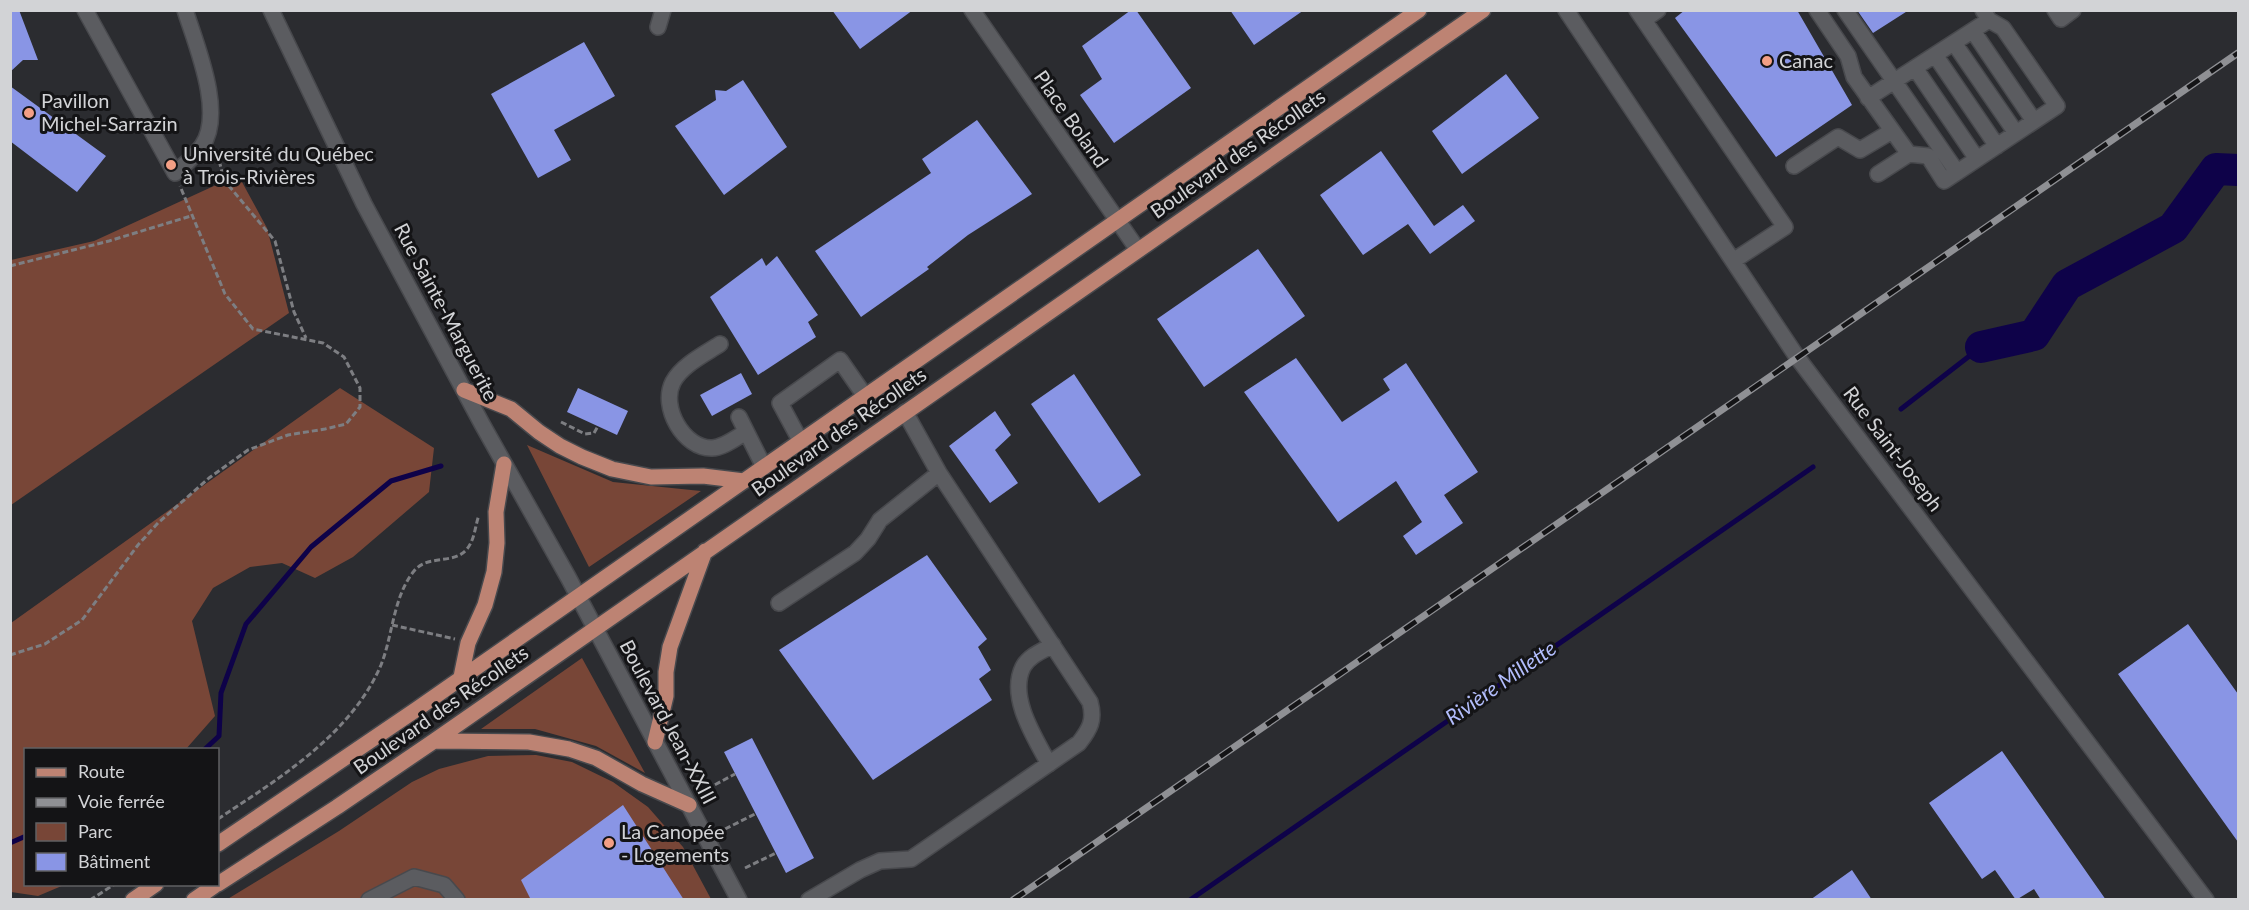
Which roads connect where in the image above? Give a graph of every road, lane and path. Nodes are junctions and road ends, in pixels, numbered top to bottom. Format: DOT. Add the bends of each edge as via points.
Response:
graph roads {
  1 [pos="85,10"];
  2 [pos="185,10"];
  3 [pos="663,10"];
  4 [pos="972,10"];
  5 [pos="1419,10"];
  6 [pos="1483,10"];
  7 [pos="1566,10"];
  8 [pos="1658,10"];
  9 [pos="1817,10"];
  10 [pos="1845,10"];
  11 [pos="2055,10"];
  12 [pos="2073,10"];
  13 [pos="273,11"];
  14 [pos="1640,15"];
  15 [pos="1986,15"];
  16 [pos="658,27"];
  17 [pos="1973,30"];
  18 [pos="1954,43"];
  19 [pos="1935,55"];
  20 [pos="1915,68"];
  21 [pos="1894,81"];
  22 [pos="1868,98"];
  23 [pos="2034,121"];
  24 [pos="210,127"];
  25 [pos="1892,131"];
  26 [pos="2016,133"];
  27 [pos="1997,146"];
  28 [pos="1909,154"];
  29 [pos="1977,159"];
  30 [pos="1794,166"];
  31 [pos="1957,172"];
  32 [pos="175,173"];
  33 [pos="1878,174"];
  34 [pos="191,216"];
  35 [pos="1118,220"];
  36 [pos="1138,250"];
  37 [pos="1733,261"];
  38 [pos="10,266"];
  39 [pos="306,338"];
  40 [pos="720,344"];
  41 [pos="464,390"];
  42 [pos="865,396"];
  43 [pos="905,412"];
  44 [pos="739,417"];
  45 [pos="561,422"];
  46 [pos="598,426"];
  47 [pos="746,432"];
  48 [pos="801,442"];
  49 [pos="504,464"];
  50 [pos="764,467"];
  51 [pos="939,473"];
  52 [pos="744,481"];
  53 [pos="484,511"];
  54 [pos="705,551"];
  55 [pos="578,597"];
  56 [pos="780,603"];
  57 [pos="392,625"];
  58 [pos="594,628"];
  59 [pos="458,640"];
  60 [pos="1053,645"];
  61 [pos="10,655"];
  62 [pos="462,677"];
  63 [pos="434,741"];
  64 [pos="655,742"];
  65 [pos="1049,764"];
  66 [pos="735,774"];
  67 [pos="707,789"];
  68 [pos="689,804"];
  69 [pos="756,814"];
  70 [pos="219,818"];
  71 [pos="725,829"];
  72 [pos="219,843"];
  73 [pos="776,853"];
  74 [pos="745,868"];
  75 [pos="219,883"];
  76 [pos="113,886"];
  77 [pos="154,886"];
  78 [pos="214,886"];
  79 [pos="735,897"];
  80 [pos="90,900"];
  81 [pos="133,900"];
  82 [pos="194,900"];
  83 [pos="369,900"];
  84 [pos="457,900"];
  85 [pos="809,900"];
  86 [pos="2206,900"];
  1 -- 32 [label="street"];
  2 -- 24 [label="street" via="203,67"];
  3 -- 16 [label="street"];
  4 -- 35 [label="street, Place Boland"];
  5 -- 35 [label="main road, Boulevard des Récollets"];
  6 -- 36 [label="main road, Boulevard des Récollets"];
  7 -- 37 [label="street, Rue Saint-Joseph"];
  8 -- 14 [label="street"];
  9 -- 22 [label="street" via="1848,56 1854,77"];
  10 -- 21 [label="street"];
  11 -- 12 [label="street" via="2061,19"];
  13 -- 41 [label="street, Rue Sainte-Marguerite" via="364,204"];
  14 -- 37 [label="street" via="1785,227"];
  15 -- 17 [label="street"];
  15 -- 23 [label="street" via="2003,28 2057,106"];
  17 -- 18 [label="street"];
  17 -- 23 [label="street"];
  18 -- 19 [label="street"];
  18 -- 26 [label="street"];
  19 -- 20 [label="street"];
  19 -- 27 [label="street"];
  20 -- 21 [label="street"];
  20 -- 29 [label="street"];
  21 -- 22 [label="street"];
  21 -- 31 [label="street"];
  22 -- 25 [label="street"];
  23 -- 26 [label="street"];
  24 -- 32 [label="street" via="202,146"];
  24 -- 39 [label="path" via="224,180 275,241 294,312"];
  25 -- 28 [label="street"];
  25 -- 30 [label="street" via="1860,150 1838,137"];
  26 -- 27 [label="street"];
  27 -- 29 [label="street"];
  28 -- 31 [label="street" via="1928,156 1944,181"];
  28 -- 33 [label="street"];
  29 -- 31 [label="street"];
  32 -- 34 [label="path"];
  34 -- 38 [label="path"];
  34 -- 39 [label="path" via="225,294 253,328"];
  35 -- 36 [label="street, Place Boland"];
  35 -- 42 [label="main road, Boulevard des Récollets"];
  36 -- 43 [label="main road, Boulevard des Récollets"];
  37 -- 86 [label="street, Rue Saint-Joseph" via="1797,357"];
  39 -- 61 [label="path" via="323,343 344,357 360,388 360,407 346,424 288,435 248,450 208,478 158,523 82,620 45,644"];
  40 -- 47 [label="street" via="676,378 670,393 671,416 685,434 707,447 716,448"];
  41 -- 49 [label="street, Rue Sainte-Marguerite"];
  41 -- 52 [label="main road" via="511,409 560,446 612,469 651,477 703,476"];
  42 -- 48 [label="main road, Boulevard des Récollets"];
  42 -- 48 [label="street" via="840,360 780,403"];
  43 -- 51 [label="street"];
  43 -- 54 [label="main road, Boulevard des Récollets"];
  44 -- 47 [label="street"];
  45 -- 46 [label="path" via="585,434 594,433"];
  47 -- 50 [label="street"];
  48 -- 50 [label="main road, Boulevard des Récollets"];
  49 -- 55 [label="street, Rue Sainte-Marguerite"];
  49 -- 62 [label="main road" via="496,512 494,572 468,644"];
  50 -- 52 [label="main road, Boulevard des Récollets"];
  51 -- 56 [label="street" via="880,520 855,553"];
  51 -- 60 [label="street"];
  52 -- 55 [label="main road, Boulevard des Récollets"];
  53 -- 57 [label="path" via="478,515 470,543 462,553 430,560 413,572"];
  54 -- 58 [label="main road, Boulevard des Récollets"];
  54 -- 64 [label="main road" via="670,647 666,696"];
  55 -- 58 [label="street, Rue Sainte-Marguerite"];
  55 -- 62 [label="main road, Boulevard des Récollets"];
  57 -- 59 [label="path"];
  57 -- 70 [label="path" via="381,665 361,702 338,729 296,765"];
  58 -- 63 [label="main road, Boulevard des Récollets"];
  58 -- 64 [label="street, Boulevard Jean-XXIII"];
  60 -- 65 [label="street" via="1032,656 1023,668 1020,685 1026,721"];
  60 -- 65 [label="street" via="1090,702 1094,716 1079,743"];
  62 -- 72 [label="main road, Boulevard des Récollets"];
  63 -- 68 [label="main road" via="519,741 560,747 596,758"];
  63 -- 75 [label="main road, Boulevard des Récollets"];
  64 -- 68 [label="street, Boulevard Jean-XXIII"];
  65 -- 85 [label="street" via="911,860 880,861"];
  66 -- 67 [label="path"];
  68 -- 79 [label="street, Boulevard Jean-XXIII"];
  69 -- 71 [label="path"];
  73 -- 74 [label="path"];
  76 -- 80 [label="path"];
  77 -- 81 [label="main road"];
  78 -- 82 [label="main road, Boulevard des Récollets"];
  83 -- 84 [label="street" via="414,877 444,885"];
}
